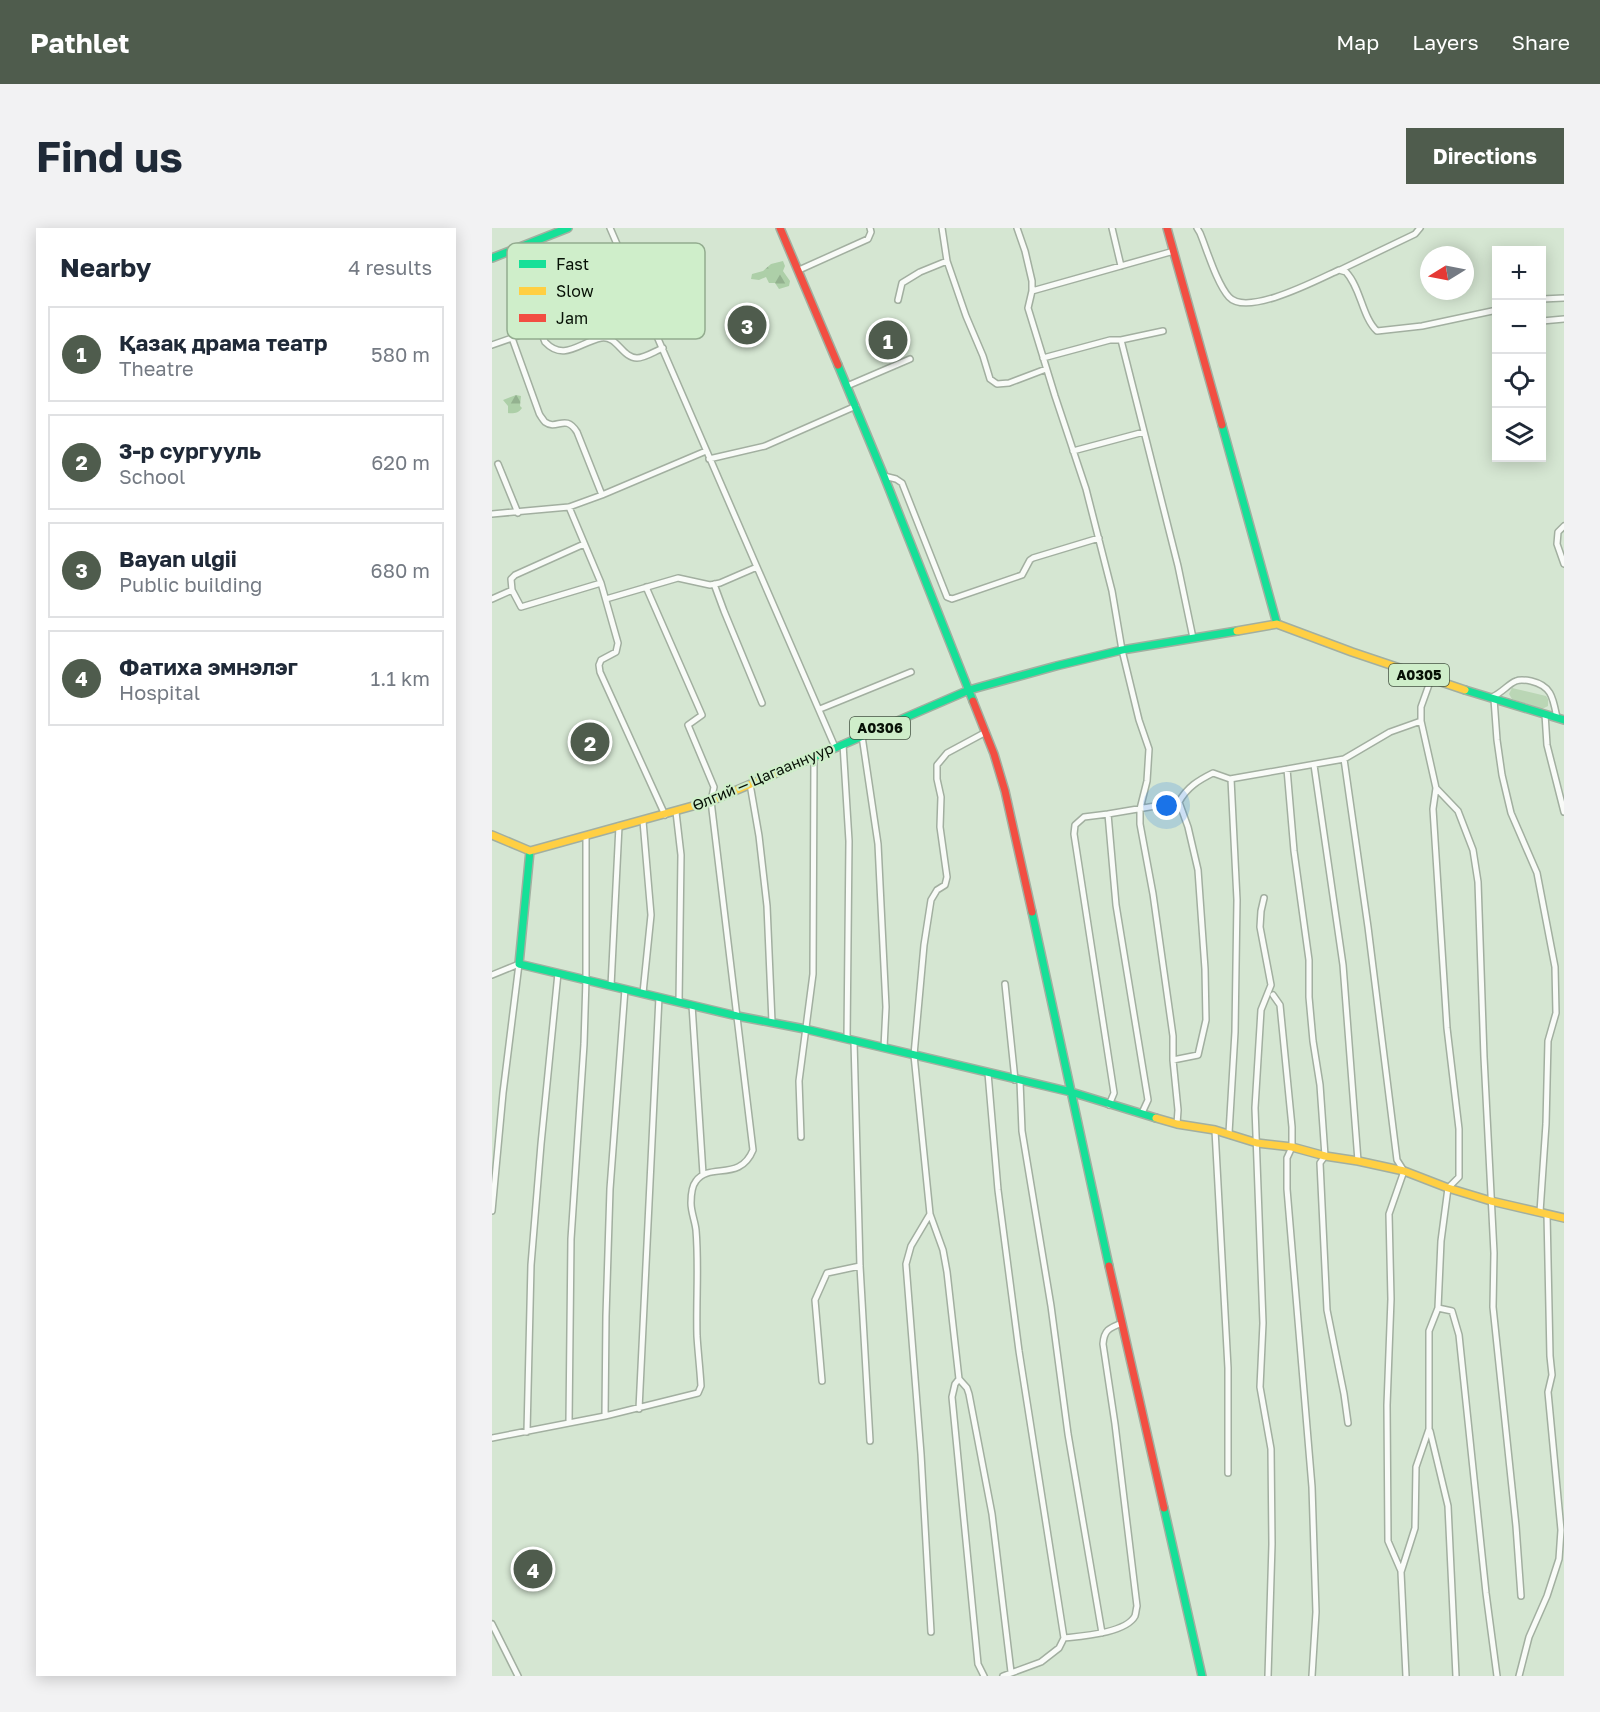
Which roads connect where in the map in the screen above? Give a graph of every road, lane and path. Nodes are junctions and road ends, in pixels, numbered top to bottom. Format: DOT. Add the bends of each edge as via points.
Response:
graph roads {
  1 [pos="568,228"];
  2 [pos="610,228"];
  3 [pos="780,228"];
  4 [pos="870,228"];
  5 [pos="942,228"];
  6 [pos="1017,228"];
  7 [pos="1112,228"];
  8 [pos="1167,228"];
  9 [pos="1197,228"];
  10 [pos="1420,228"];
  11 [pos="530,243"];
  12 [pos="617,243"];
  13 [pos="1174,251"];
  14 [pos="507,252"];
  15 [pos="492,258"];
  16 [pos="947,261"];
  17 [pos="1121,266"];
  18 [pos="799,270"];
  19 [pos="1339,270"];
  20 [pos="1032,291"];
  21 [pos="1564,298"];
  22 [pos="1546,299"];
  23 [pos="898,300"];
  24 [pos="1492,311"];
  25 [pos="1564,319"];
  26 [pos="1546,321"];
  27 [pos="1163,330"];
  28 [pos="509,339"];
  29 [pos="512,339"];
  30 [pos="544,339"];
  31 [pos="599,339"];
  32 [pos="611,339"];
  33 [pos="659,339"];
  34 [pos="1121,340"];
  35 [pos="492,345"];
  36 [pos="663,348"];
  37 [pos="1043,358"];
  38 [pos="910,359"];
  39 [pos="1046,369"];
  40 [pos="847,386"];
  41 [pos="856,406"];
  42 [pos="1144,432"];
  43 [pos="706,451"];
  44 [pos="1073,451"];
  45 [pos="709,459"];
  46 [pos="498,464"];
  47 [pos="884,476"];
  48 [pos="602,495"];
  49 [pos="568,507"];
  50 [pos="518,513"];
  51 [pos="492,514"];
  52 [pos="1564,526"];
  53 [pos="1099,538"];
  54 [pos="584,544"];
  55 [pos="1564,564"];
  56 [pos="757,567"];
  57 [pos="601,584"];
  58 [pos="714,584"];
  59 [pos="646,587"];
  60 [pos="512,590"];
  61 [pos="492,599"];
  62 [pos="606,599"];
  63 [pos="1277,624"];
  64 [pos="1193,638"];
  65 [pos="1122,650"];
  66 [pos="912,672"];
  67 [pos="1431,679"];
  68 [pos="969,690"];
  69 [pos="1492,698"];
  70 [pos="762,703"];
  71 [pos="820,710"];
  72 [pos="1545,714"];
  73 [pos="1560,719"];
  74 [pos="1421,720"];
  75 [pos="986,732"];
  76 [pos="862,736"];
  77 [pos="843,743"];
  78 [pos="835,747"];
  79 [pos="814,755"];
  80 [pos="1344,759"];
  81 [pos="1314,765"];
  82 [pos="1287,769"];
  83 [pos="1231,779"];
  84 [pos="750,784"];
  85 [pos="1436,788"];
  86 [pos="711,801"];
  87 [pos="1179,802"];
  88 [pos="1140,809"];
  89 [pos="676,812"];
  90 [pos="1564,812"];
  91 [pos="1108,814"];
  92 [pos="665,815"];
  93 [pos="643,821"];
  94 [pos="619,826"];
  95 [pos="492,835"];
  96 [pos="586,836"];
  97 [pos="530,851"];
  98 [pos="1264,898"];
  99 [pos="519,964"];
  100 [pos="558,974"];
  101 [pos="492,975"];
  102 [pos="586,979"];
  103 [pos="1005,984"];
  104 [pos="611,986"];
  105 [pos="625,988"];
  106 [pos="643,993"];
  107 [pos="1273,995"];
  108 [pos="659,997"];
  109 [pos="679,1002"];
  110 [pos="692,1005"];
  111 [pos="736,1016"];
  112 [pos="772,1022"];
  113 [pos="805,1029"];
  114 [pos="850,1040"];
  115 [pos="884,1048"];
  116 [pos="914,1055"];
  117 [pos="1173,1060"];
  118 [pos="988,1073"];
  119 [pos="1018,1081"];
  120 [pos="1071,1092"];
  121 [pos="1109,1105"];
  122 [pos="1142,1113"];
  123 [pos="1177,1124"];
  124 [pos="1215,1130"];
  125 [pos="1229,1133"];
  126 [pos="801,1137"];
  127 [pos="1257,1143"];
  128 [pos="1292,1147"];
  129 [pos="1325,1156"];
  130 [pos="1358,1161"];
  131 [pos="1404,1171"];
  132 [pos="703,1174"];
  133 [pos="1448,1188"];
  134 [pos="1491,1201"];
  135 [pos="492,1211"];
  136 [pos="1544,1213"];
  137 [pos="930,1214"];
  138 [pos="1564,1218"];
  139 [pos="860,1266"];
  140 [pos="1438,1308"];
  141 [pos="1122,1323"];
  142 [pos="959,1379"];
  143 [pos="822,1381"];
  144 [pos="639,1409"];
  145 [pos="605,1416"];
  146 [pos="568,1423"];
  147 [pos="1348,1423"];
  148 [pos="1430,1429"];
  149 [pos="527,1432"];
  150 [pos="492,1438"];
  151 [pos="870,1441"];
  152 [pos="1228,1473"];
  153 [pos="1401,1572"];
  154 [pos="1521,1596"];
  155 [pos="492,1624"];
  156 [pos="931,1632"];
  157 [pos="1102,1633"];
  158 [pos="1064,1638"];
  159 [pos="1011,1672"];
  160 [pos="518,1676"];
  161 [pos="984,1676"];
  162 [pos="1003,1676"];
  163 [pos="1202,1676"];
  164 [pos="1269,1676"];
  165 [pos="1312,1676"];
  166 [pos="1406,1676"];
  167 [pos="1456,1676"];
  168 [pos="1497,1676"];
  169 [pos="1519,1676"];
  1 -- 11 [label="main road"];
  2 -- 12 [label="street"];
  3 -- 18 [label="main road"];
  4 -- 18 [label="street" via="868,239"];
  5 -- 16 [label="street"];
  6 -- 20 [label="street"];
  7 -- 17 [label="street"];
  8 -- 13 [label="main road"];
  9 -- 19 [label="street" via="1223,289 1234,302 1243,304 1283,296"];
  10 -- 19 [label="street" via="1415,234"];
  13 -- 17 [label="street"];
  13 -- 63 [label="main road"];
  14 -- 15 [label="main road"];
  16 -- 23 [label="street" via="902,283"];
  16 -- 39 [label="street" via="990,379 997,384 1009,383"];
  17 -- 20 [label="street"];
  18 -- 40 [label="main road"];
  19 -- 24 [label="street" via="1351,277 1370,325 1377,331"];
  20 -- 37 [label="street" via="1028,308"];
  21 -- 22 [label="street"];
  25 -- 26 [label="street"];
  27 -- 34 [label="street"];
  28 -- 35 [label="street"];
  29 -- 48 [label="street" via="539,413 552,425 572,425"];
  30 -- 31 [label="street" via="557,351"];
  32 -- 36 [label="street" via="634,358"];
  33 -- 36 [label="street"];
  34 -- 37 [label="street"];
  34 -- 42 [label="street"];
  36 -- 43 [label="street"];
  37 -- 39 [label="street"];
  38 -- 40 [label="street"];
  39 -- 44 [label="street"];
  40 -- 41 [label="main road"];
  41 -- 45 [label="street" via="765,446"];
  41 -- 47 [label="main road"];
  42 -- 44 [label="street"];
  42 -- 64 [label="street"];
  43 -- 45 [label="street"];
  43 -- 48 [label="street"];
  44 -- 53 [label="street"];
  45 -- 56 [label="street"];
  46 -- 50 [label="street"];
  47 -- 53 [label="street" via="902,483 947,597 952,599 1022,575 1033,558"];
  47 -- 68 [label="main road"];
  48 -- 49 [label="street"];
  49 -- 50 [label="street"];
  49 -- 54 [label="street"];
  50 -- 51 [label="street"];
  52 -- 55 [label="street" via="1558,532 1557,544"];
  53 -- 65 [label="street"];
  54 -- 57 [label="street"];
  54 -- 60 [label="street" via="515,575 511,579"];
  56 -- 58 [label="street"];
  56 -- 71 [label="street"];
  57 -- 60 [label="street" via="521,607"];
  57 -- 62 [label="street"];
  58 -- 59 [label="street" via="678,578"];
  58 -- 70 [label="street"];
  59 -- 62 [label="street"];
  59 -- 86 [label="street" via="702,715 688,725 714,787"];
  60 -- 61 [label="street"];
  62 -- 92 [label="street" via="618,643 616,652 598,665"];
  63 -- 64 [label="main road, Өлгий — Цагааннуур / A0306"];
  63 -- 67 [label="main road, A0305"];
  64 -- 65 [label="main road, Өлгий — Цагааннуур / A0306"];
  65 -- 68 [label="main road, Өлгий — Цагааннуур / A0306"];
  65 -- 88 [label="street" via="1149,749"];
  66 -- 71 [label="street"];
  67 -- 69 [label="main road, A0305"];
  67 -- 74 [label="street" via="1421,707"];
  68 -- 75 [label="main road"];
  68 -- 76 [label="main road, Өлгий — Цагааннуур / A0306"];
  69 -- 72 [label="main road, A0305"];
  69 -- 73 [label="street" via="1516,681 1537,683 1548,689"];
  69 -- 136 [label="street" via="1504,785 1511,813 1537,873 1555,966 1556,1013 1548,1041"];
  71 -- 78 [label="street"];
  72 -- 73 [label="main road, A0305"];
  72 -- 90 [label="street" via="1547,745"];
  74 -- 80 [label="street" via="1390,732"];
  74 -- 85 [label="street"];
  75 -- 116 [label="street" via="947,753 937,765 947,877 931,900"];
  75 -- 120 [label="main road" via="1005,791"];
  76 -- 77 [label="main road, Өлгий — Цагааннуур / A0306"];
  76 -- 115 [label="street" via="878,844 886,1007"];
  77 -- 78 [label="main road, Өлгий — Цагааннуур / A0306"];
  77 -- 114 [label="street" via="849,841"];
  78 -- 79 [label="main road, Өлгий — Цагааннуур / A0306"];
  79 -- 84 [label="main road, Өлгий — Цагааннуур / A0306"];
  79 -- 113 [label="street" via="813,974"];
  80 -- 81 [label="street"];
  80 -- 131 [label="street" via="1396,1160"];
  81 -- 82 [label="street"];
  81 -- 130 [label="street" via="1343,965"];
  82 -- 83 [label="street"];
  82 -- 129 [label="street" via="1309,960 1308,997"];
  83 -- 87 [label="street" via="1213,773 1197,781"];
  83 -- 125 [label="street" via="1237,900"];
  84 -- 86 [label="main road, Өлгий — Цагааннуур / A0306"];
  84 -- 112 [label="street" via="767,906"];
  85 -- 133 [label="street" via="1433,809 1459,1129 1458,1177"];
  85 -- 134 [label="street" via="1458,811 1473,850 1478,882"];
  86 -- 89 [label="main road, Өлгий — Цагааннуур / A0306"];
  86 -- 111 [label="street"];
  87 -- 88 [label="street"];
  87 -- 117 [label="street" via="1198,870 1206,1020 1198,1054"];
  88 -- 91 [label="street"];
  88 -- 117 [label="street" via="1173,1035"];
  89 -- 92 [label="main road, Өлгий — Цагааннуур / A0306"];
  89 -- 109 [label="street" via="681,855"];
  91 -- 121 [label="street" via="1084,817 1075,825 1074,834 1114,1093"];
  91 -- 122 [label="street" via="1116,905 1148,1100"];
  92 -- 93 [label="main road, Өлгий — Цагааннуур / A0306"];
  93 -- 94 [label="main road, Өлгий — Цагааннуур / A0306"];
  93 -- 106 [label="street" via="651,915"];
  94 -- 96 [label="main road, Өлгий — Цагааннуур / A0306"];
  94 -- 104 [label="street"];
  95 -- 97 [label="main road"];
  96 -- 97 [label="main road, Өлгий — Цагааннуур / A0306"];
  96 -- 102 [label="street"];
  97 -- 99 [label="main road"];
  98 -- 127 [label="street" via="1260,927 1271,985 1261,1010 1255,1090"];
  99 -- 100 [label="main road"];
  99 -- 101 [label="street"];
  99 -- 135 [label="street"];
  100 -- 102 [label="main road"];
  100 -- 149 [label="street" via="531,1265"];
  102 -- 104 [label="main road"];
  102 -- 146 [label="street" via="571,1239"];
  103 -- 119 [label="street"];
  104 -- 105 [label="main road"];
  105 -- 106 [label="main road"];
  105 -- 145 [label="street" via="610,1189"];
  106 -- 108 [label="main road"];
  107 -- 128 [label="street" via="1280,1005"];
  108 -- 109 [label="main road"];
  108 -- 144 [label="street"];
  109 -- 110 [label="main road"];
  110 -- 111 [label="main road"];
  110 -- 132 [label="street"];
  111 -- 112 [label="main road"];
  111 -- 132 [label="street" via="753,1150 740,1167"];
  112 -- 113 [label="main road"];
  113 -- 114 [label="main road"];
  113 -- 126 [label="street" via="799,1081"];
  114 -- 115 [label="main road"];
  114 -- 139 [label="street"];
  115 -- 116 [label="main road"];
  116 -- 118 [label="main road"];
  116 -- 137 [label="street"];
  117 -- 123 [label="street"];
  118 -- 119 [label="main road"];
  118 -- 158 [label="street" via="1018,1351"];
  119 -- 120 [label="main road"];
  119 -- 157 [label="street" via="1022,1131 1068,1434"];
  120 -- 121 [label="main road"];
  120 -- 141 [label="main road"];
  121 -- 122 [label="main road"];
  122 -- 123 [label="main road"];
  123 -- 124 [label="main road"];
  124 -- 125 [label="main road"];
  124 -- 152 [label="street" via="1228,1368"];
  125 -- 127 [label="main road"];
  127 -- 128 [label="main road"];
  127 -- 164 [label="street" via="1263,1323 1260,1387 1271,1449"];
  128 -- 129 [label="main road"];
  128 -- 165 [label="street" via="1287,1158 1287,1189 1312,1487 1316,1612"];
  129 -- 130 [label="main road"];
  129 -- 147 [label="street" via="1320,1163 1328,1310"];
  130 -- 131 [label="main road"];
  131 -- 133 [label="main road"];
  131 -- 153 [label="street" via="1389,1214 1387,1404 1389,1541"];
  132 -- 144 [label="street" via="695,1182 691,1203 696,1228 701,1386 698,1393"];
  133 -- 134 [label="main road"];
  133 -- 140 [label="street"];
  134 -- 136 [label="main road"];
  134 -- 154 [label="street" via="1493,1307"];
  136 -- 138 [label="main road"];
  136 -- 169 [label="street" via="1552,1375 1548,1392 1560,1549"];
  137 -- 142 [label="street" via="947,1272"];
  137 -- 156 [label="street" via="911,1246 906,1264"];
  139 -- 143 [label="street" via="827,1273 815,1300"];
  139 -- 151 [label="street"];
  140 -- 148 [label="street" via="1429,1331"];
  140 -- 168 [label="street" via="1452,1311 1459,1335"];
  141 -- 157 [label="street" via="1107,1330 1103,1344 1137,1606 1134,1617 1126,1624"];
  141 -- 163 [label="main road"];
  142 -- 159 [label="street" via="969,1394 992,1514"];
  142 -- 161 [label="street" via="952,1397 978,1664"];
  144 -- 145 [label="street"];
  145 -- 146 [label="street"];
  146 -- 149 [label="street"];
  148 -- 153 [label="street" via="1416,1467 1415,1528"];
  148 -- 167 [label="street" via="1448,1506"];
  149 -- 150 [label="street"];
  153 -- 166 [label="street"];
  155 -- 160 [label="street"];
  157 -- 158 [label="street"];
  158 -- 159 [label="street" via="1059,1648 1041,1662"];
  159 -- 162 [label="street"];
}
